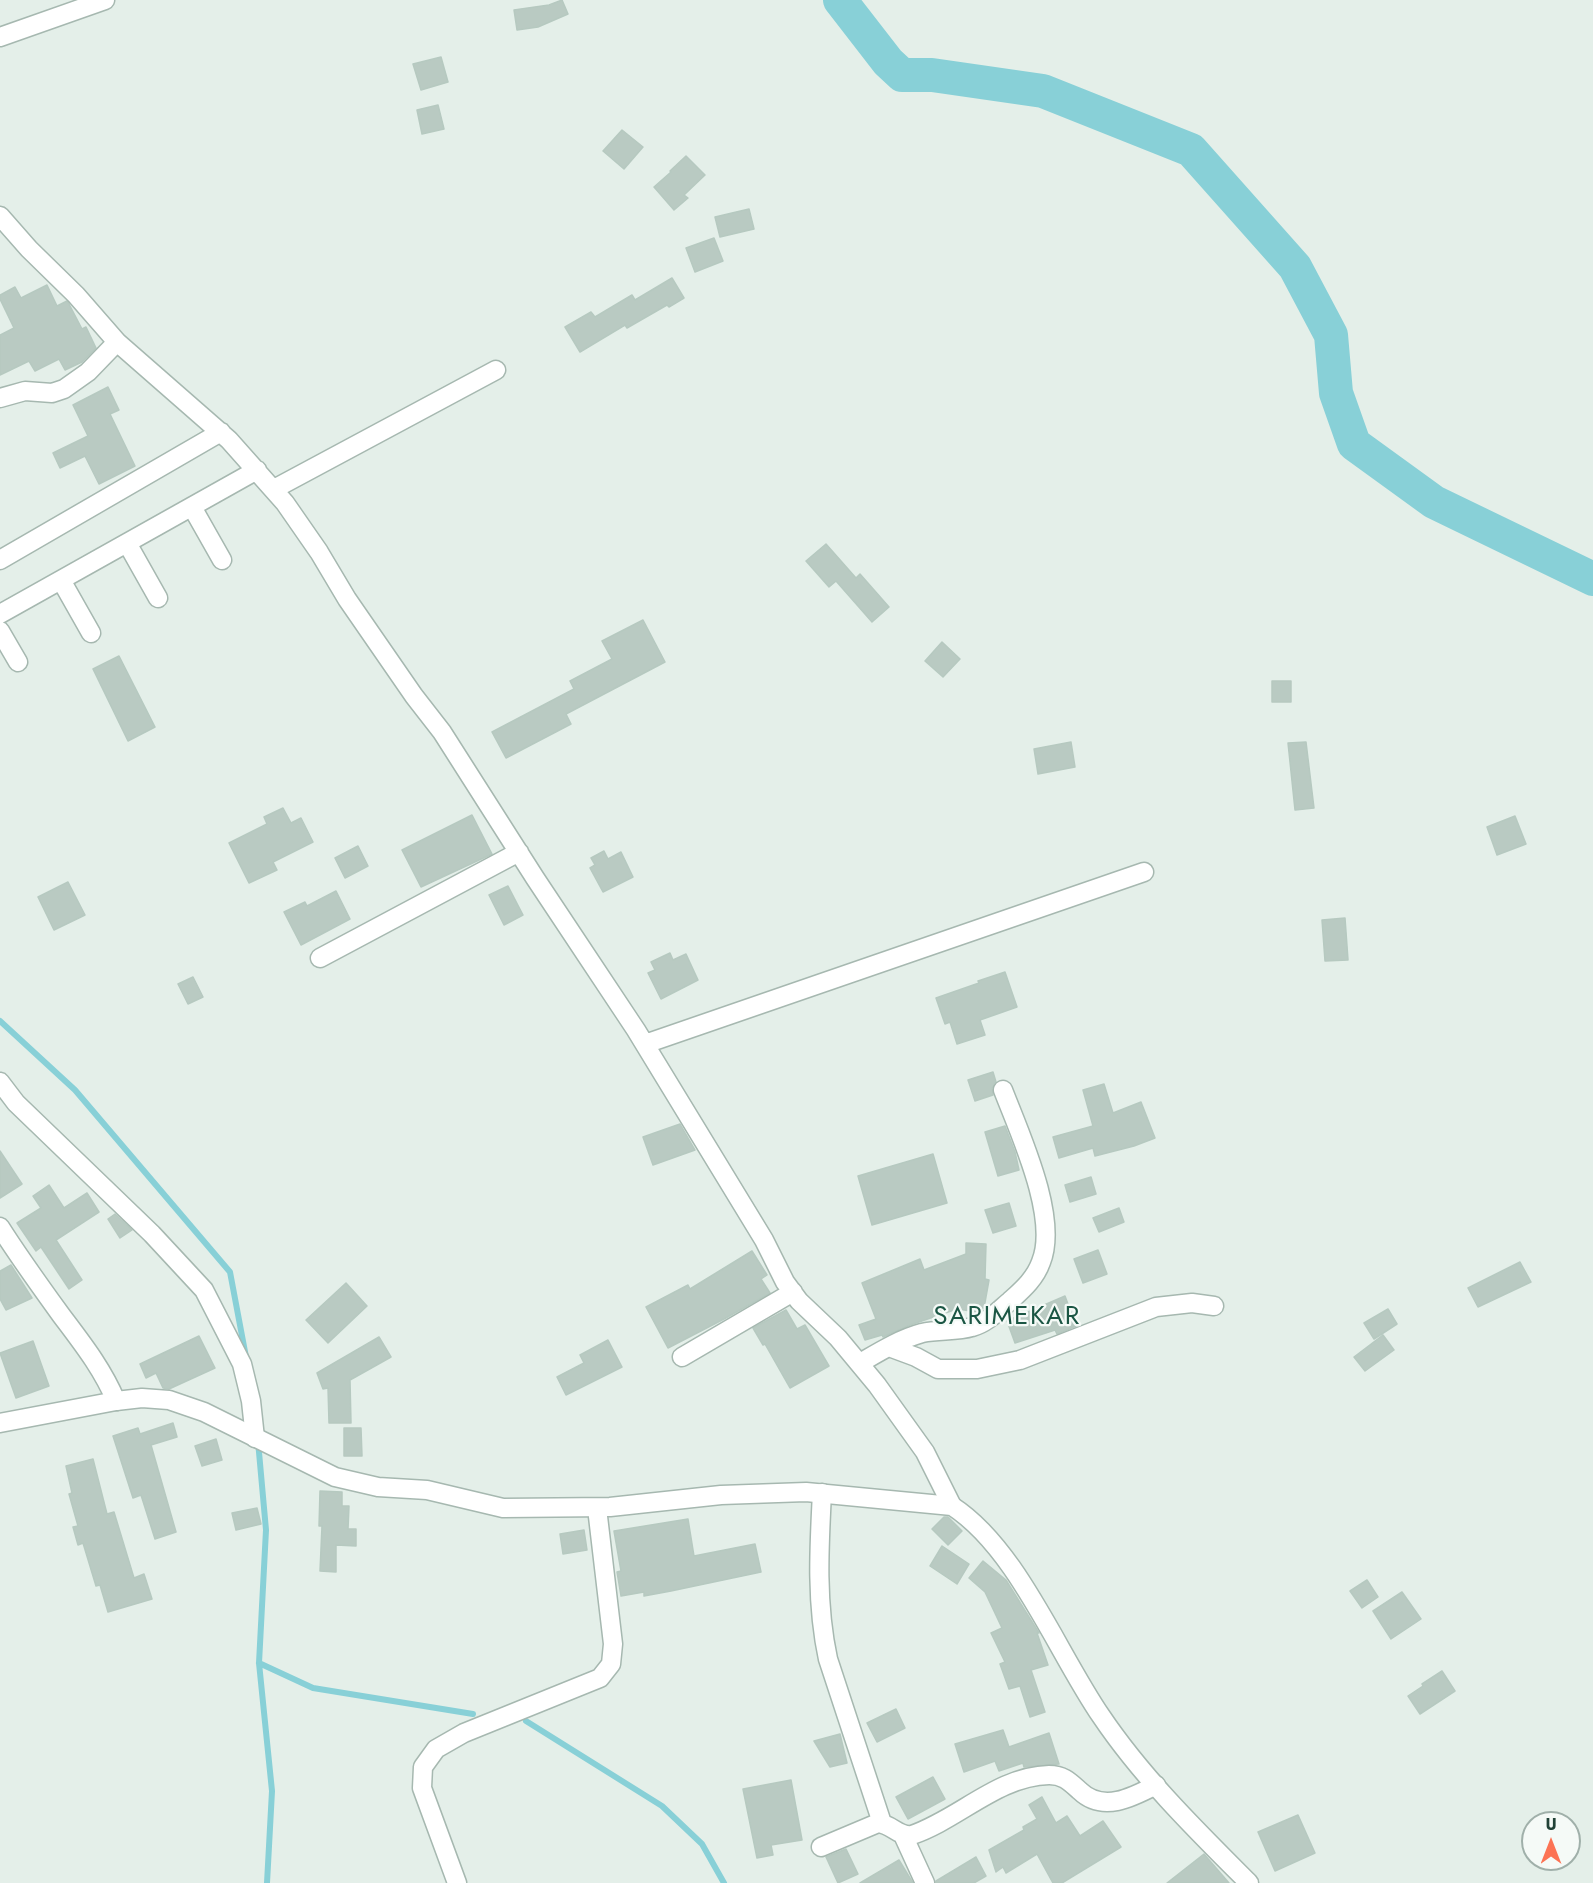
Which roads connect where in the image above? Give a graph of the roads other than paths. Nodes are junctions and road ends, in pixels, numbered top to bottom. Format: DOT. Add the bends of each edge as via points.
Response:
graph roads {
  1 [pos="105,0"];
  2 [pos="0,37"];
  3 [pos="2,223"];
  4 [pos="117,342"];
  5 [pos="496,370"];
  6 [pos="0,398"];
  7 [pos="221,432"];
  8 [pos="257,470"];
  9 [pos="274,489"];
  10 [pos="192,507"];
  11 [pos="127,543"];
  12 [pos="0,560"];
  13 [pos="222,560"];
  14 [pos="61,580"];
  15 [pos="158,598"];
  16 [pos="0,614"];
  17 [pos="0,631"];
  18 [pos="91,633"];
  19 [pos="18,662"];
  20 [pos="519,852"];
  21 [pos="1144,872"];
  22 [pos="320,958"];
  23 [pos="645,1044"];
  24 [pos="0,1082"];
  25 [pos="1004,1090"];
  26 [pos="0,1227"];
  27 [pos="793,1292"];
  28 [pos="1214,1306"];
  29 [pos="889,1347"];
  30 [pos="682,1357"];
  31 [pos="860,1363"];
  32 [pos="116,1401"];
  33 [pos="0,1423"];
  34 [pos="255,1438"];
  35 [pos="822,1493"];
  36 [pos="952,1506"];
  37 [pos="597,1508"];
  38 [pos="1156,1785"];
  39 [pos="882,1823"];
  40 [pos="903,1835"];
  41 [pos="821,1847"];
  42 [pos="457,1883"];
  43 [pos="925,1883"];
  44 [pos="1250,1883"];
  1 -- 2 [label="street"];
  3 -- 4 [label="street" via="76,294"];
  4 -- 6 [label="street" via="64,389 52,393 25,391"];
  4 -- 7 [label="street"];
  5 -- 9 [label="street"];
  7 -- 8 [label="street"];
  7 -- 12 [label="street"];
  8 -- 9 [label="street"];
  8 -- 10 [label="street"];
  9 -- 20 [label="street" via="442,732"];
  10 -- 11 [label="street"];
  10 -- 13 [label="street"];
  11 -- 14 [label="street"];
  11 -- 15 [label="street"];
  14 -- 16 [label="street"];
  14 -- 18 [label="street"];
  17 -- 19 [label="street"];
  20 -- 22 [label="street"];
  20 -- 23 [label="street"];
  21 -- 23 [label="street"];
  23 -- 27 [label="street"];
  24 -- 34 [label="street" via="16,1103 152,1234 204,1290 242,1364"];
  25 -- 29 [label="street" via="1045,1215 1042,1260 1035,1276 982,1324 921,1333"];
  26 -- 32 [label="street" via="92,1355"];
  27 -- 30 [label="street"];
  27 -- 31 [label="street"];
  28 -- 29 [label="street" via="1192,1303 1156,1307 1020,1360 977,1370 938,1369"];
  29 -- 31 [label="street"];
  31 -- 36 [label="street" via="925,1452"];
  32 -- 33 [label="street"];
  32 -- 34 [label="street" via="169,1400"];
  34 -- 37 [label="street" via="335,1477 368,1485 427,1490 503,1508"];
  35 -- 36 [label="street"];
  35 -- 37 [label="street" via="721,1495"];
  35 -- 39 [label="street" via="819,1571 824,1638"];
  36 -- 38 [label="street" via="968,1516 1008,1564 1102,1718"];
  37 -- 42 [label="street" via="611,1620 611,1664 600,1678 464,1733 436,1749 423,1767 422,1788"];
  38 -- 40 [label="street" via="1123,1800 1101,1802 1088,1797 1062,1776 1025,1778 918,1833"];
  38 -- 44 [label="street"];
  39 -- 40 [label="street"];
  39 -- 41 [label="street"];
  40 -- 43 [label="street"];
}
